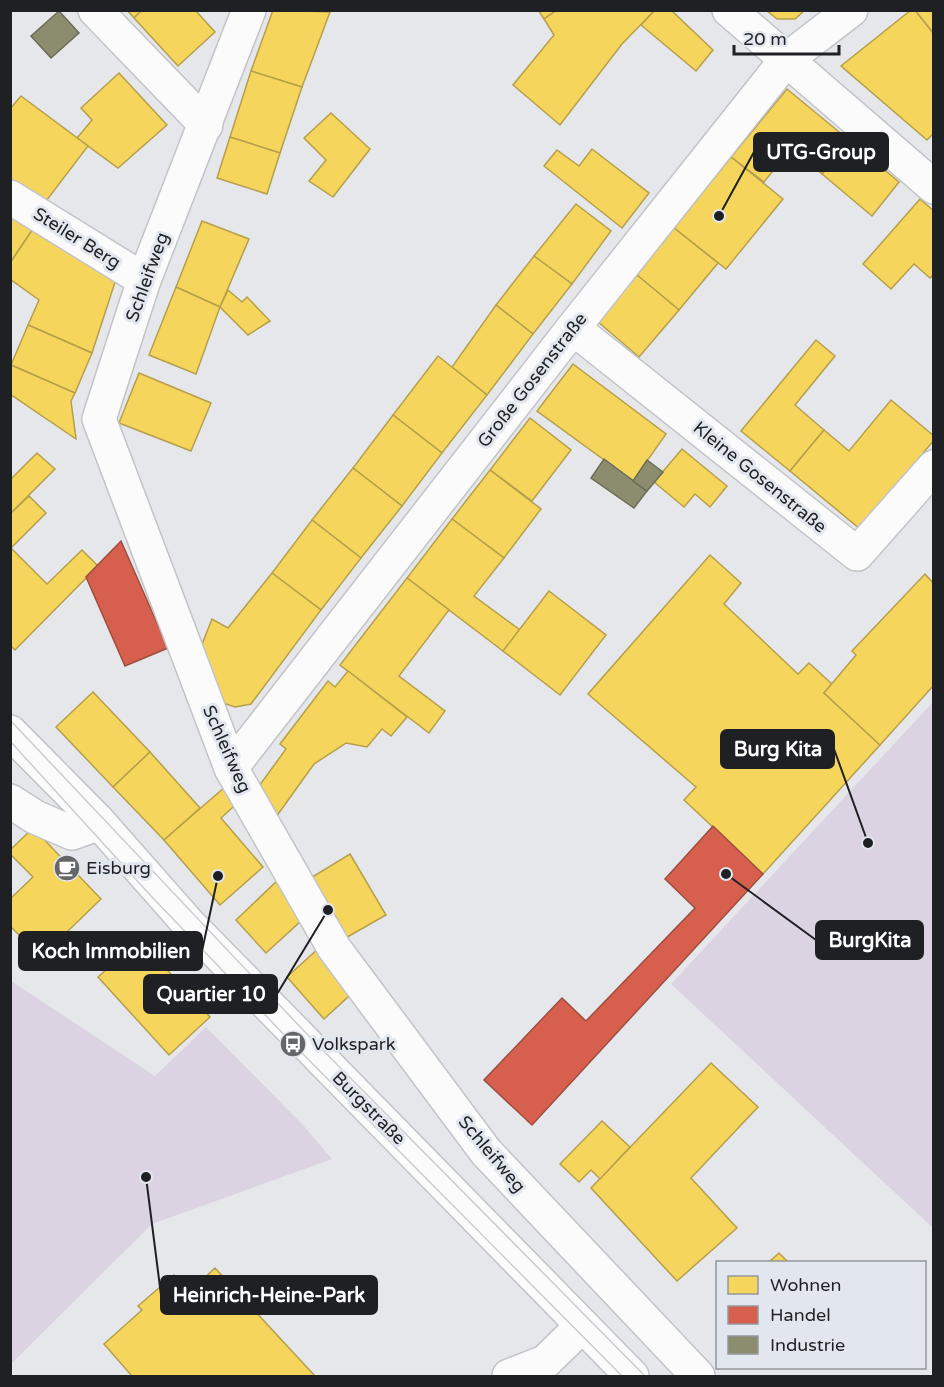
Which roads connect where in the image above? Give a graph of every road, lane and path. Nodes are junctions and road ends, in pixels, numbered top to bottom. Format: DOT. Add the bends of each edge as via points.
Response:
graph roads {
  1 [pos="95,10"];
  2 [pos="249,10"];
  3 [pos="729,10"];
  4 [pos="851,10"];
  5 [pos="786,60"];
  6 [pos="206,126"];
  7 [pos="933,187"];
  8 [pos="10,196"];
  9 [pos="144,280"];
  10 [pos="573,328"];
  11 [pos="933,467"];
  12 [pos="10,732"];
  13 [pos="231,768"];
  14 [pos="10,801"];
  15 [pos="97,820"];
  16 [pos="582,1326"];
  17 [pos="509,1377"];
  18 [pos="632,1377"];
  19 [pos="698,1377"];
  1 -- 6 [label="street"];
  2 -- 6 [label="street, Schleifweg"];
  3 -- 5 [label="street"];
  4 -- 5 [label="street, Große Gosenstraße"];
  5 -- 7 [label="street"];
  5 -- 10 [label="street, Große Gosenstraße"];
  6 -- 9 [label="street, Schleifweg"];
  8 -- 9 [label="street, Steiler Berg"];
  9 -- 13 [label="street, Schleifweg" via="99,419"];
  10 -- 11 [label="street, Kleine Gosenstraße" via="857,554"];
  10 -- 13 [label="street, Große Gosenstraße"];
  12 -- 15 [label="street, Burgstraße"];
  13 -- 19 [label="street, Schleifweg" via="334,948 486,1152"];
  14 -- 15 [label="street" via="72,833"];
  15 -- 16 [label="street, Burgstraße" via="187,922"];
  16 -- 17 [label="street" via="545,1362"];
  16 -- 18 [label="street, Burgstraße"];
}
